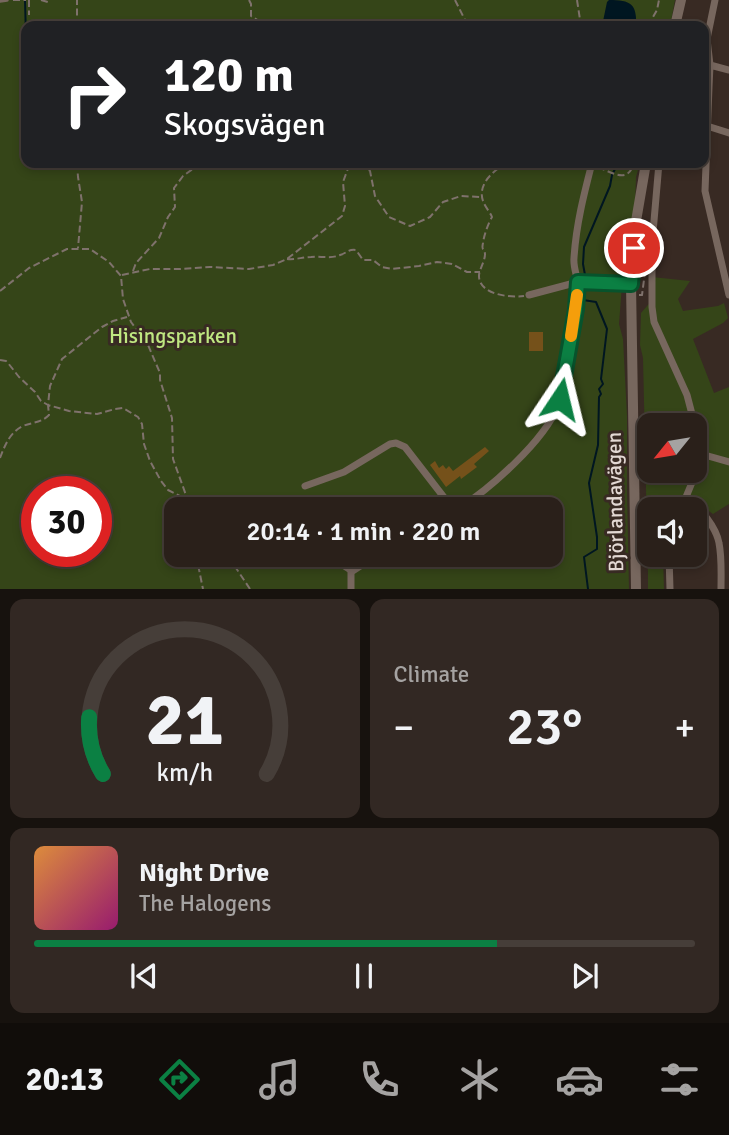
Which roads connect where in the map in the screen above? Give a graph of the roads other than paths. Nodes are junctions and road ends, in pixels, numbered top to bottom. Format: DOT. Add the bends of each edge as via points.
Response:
graph roads {
  1 [pos="7,0"];
  2 [pos="681,0"];
  3 [pos="715,0"];
  4 [pos="0,1"];
  5 [pos="676,21"];
  6 [pos="709,29"];
  7 [pos="709,56"];
  8 [pos="710,65"];
  9 [pos="729,70"];
  10 [pos="709,96"];
  11 [pos="709,126"];
  12 [pos="729,133"];
  13 [pos="591,168"];
  14 [pos="645,168"];
  15 [pos="658,168"];
  16 [pos="705,168"];
  17 [pos="578,282"];
  18 [pos="631,284"];
  19 [pos="529,295"];
  20 [pos="729,295"];
  21 [pos="692,413"];
  22 [pos="707,456"];
  23 [pos="729,462"];
  24 [pos="693,483"];
  25 [pos="305,486"];
  26 [pos="446,497"];
  27 [pos="472,497"];
  28 [pos="688,497"];
  29 [pos="707,519"];
  30 [pos="343,567"];
  31 [pos="359,567"];
  32 [pos="669,567"];
  33 [pos="351,572"];
  34 [pos="351,589"];
  35 [pos="636,589"];
  36 [pos="670,589"];
  37 [pos="721,589"];
  1 -- 4 [label="lane"];
  2 -- 5 [label="street"];
  3 -- 6 [label="street"];
  7 -- 8 [label="street"];
  8 -- 9 [label="street"];
  8 -- 10 [label="street"];
  11 -- 12 [label="street"];
  13 -- 17 [label="street" via="573,261"];
  14 -- 18 [label="street, Björlandavägen"];
  15 -- 21 [label="street" via="647,271 654,322"];
  16 -- 20 [label="street" via="705,191"];
  17 -- 18 [label="street"];
  17 -- 19 [label="street"];
  17 -- 27 [label="street" via="557,409 524,453"];
  18 -- 35 [label="street, Björlandavägen"];
  22 -- 23 [label="street"];
  24 -- 28 [label="street"];
  25 -- 26 [label="street" via="339,475 396,443 405,447"];
  29 -- 37 [label="street" via="719,540"];
  30 -- 33 [label="lane"];
  31 -- 33 [label="street"];
  32 -- 36 [label="street"];
  33 -- 34 [label="street"];
}
